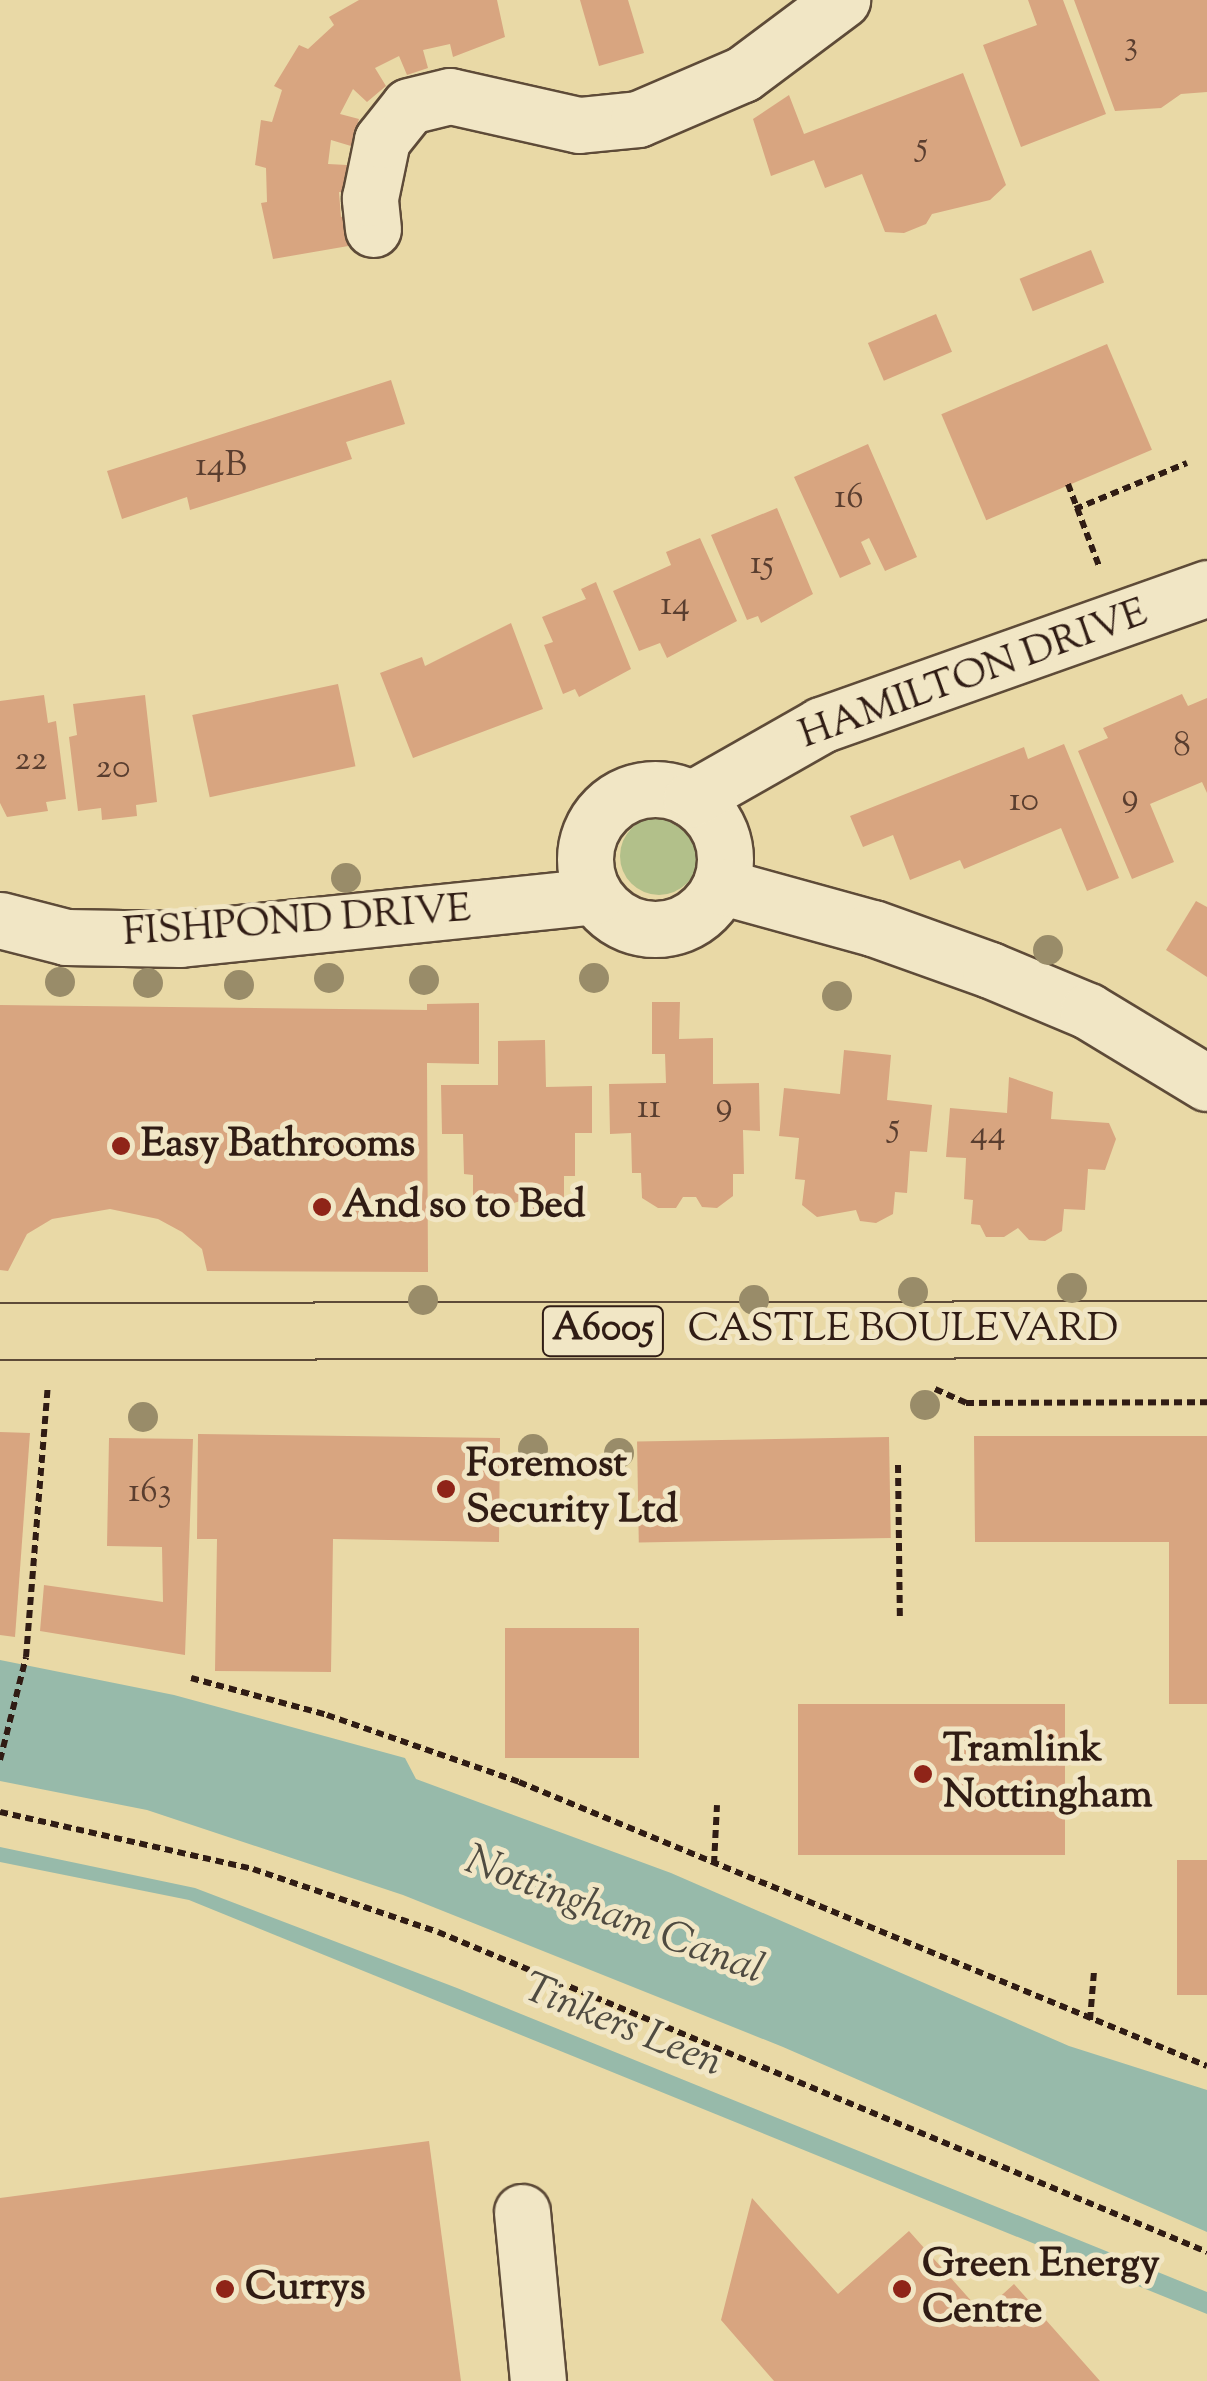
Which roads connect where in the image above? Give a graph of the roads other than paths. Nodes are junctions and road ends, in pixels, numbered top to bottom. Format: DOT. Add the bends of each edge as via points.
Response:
graph roads {
  1 [pos="842,0"];
  2 [pos="373,230"];
  3 [pos="1207,588"];
  4 [pos="691,798"];
  5 [pos="720,886"];
  6 [pos="595,896"];
  7 [pos="0,920"];
  8 [pos="1207,1083"];
  9 [pos="1207,1329"];
  10 [pos="0,1330"];
  11 [pos="522,2212"];
  12 [pos="538,2381"];
  1 -- 2 [label="street" via="743,74 638,119 579,125 466,98 409,106 382,140 370,198"];
  3 -- 4 [label="street, HAMILTON DRIVE" via="821,725"];
  4 -- 5 [label="street" via="718,828 725,857"];
  4 -- 6 [label="street" via="672,790 631,793 598,818 585,856"];
  5 -- 6 [label="street" via="700,913 662,928 621,920"];
  5 -- 8 [label="street" via="873,928 990,970 1088,1012"];
  6 -- 7 [label="street, FISHPOND DRIVE" via="180,938 66,936"];
  9 -- 10 [label="main road, CASTLE BOULEVARD / A6005"];
  11 -- 12 [label="street"];
}
